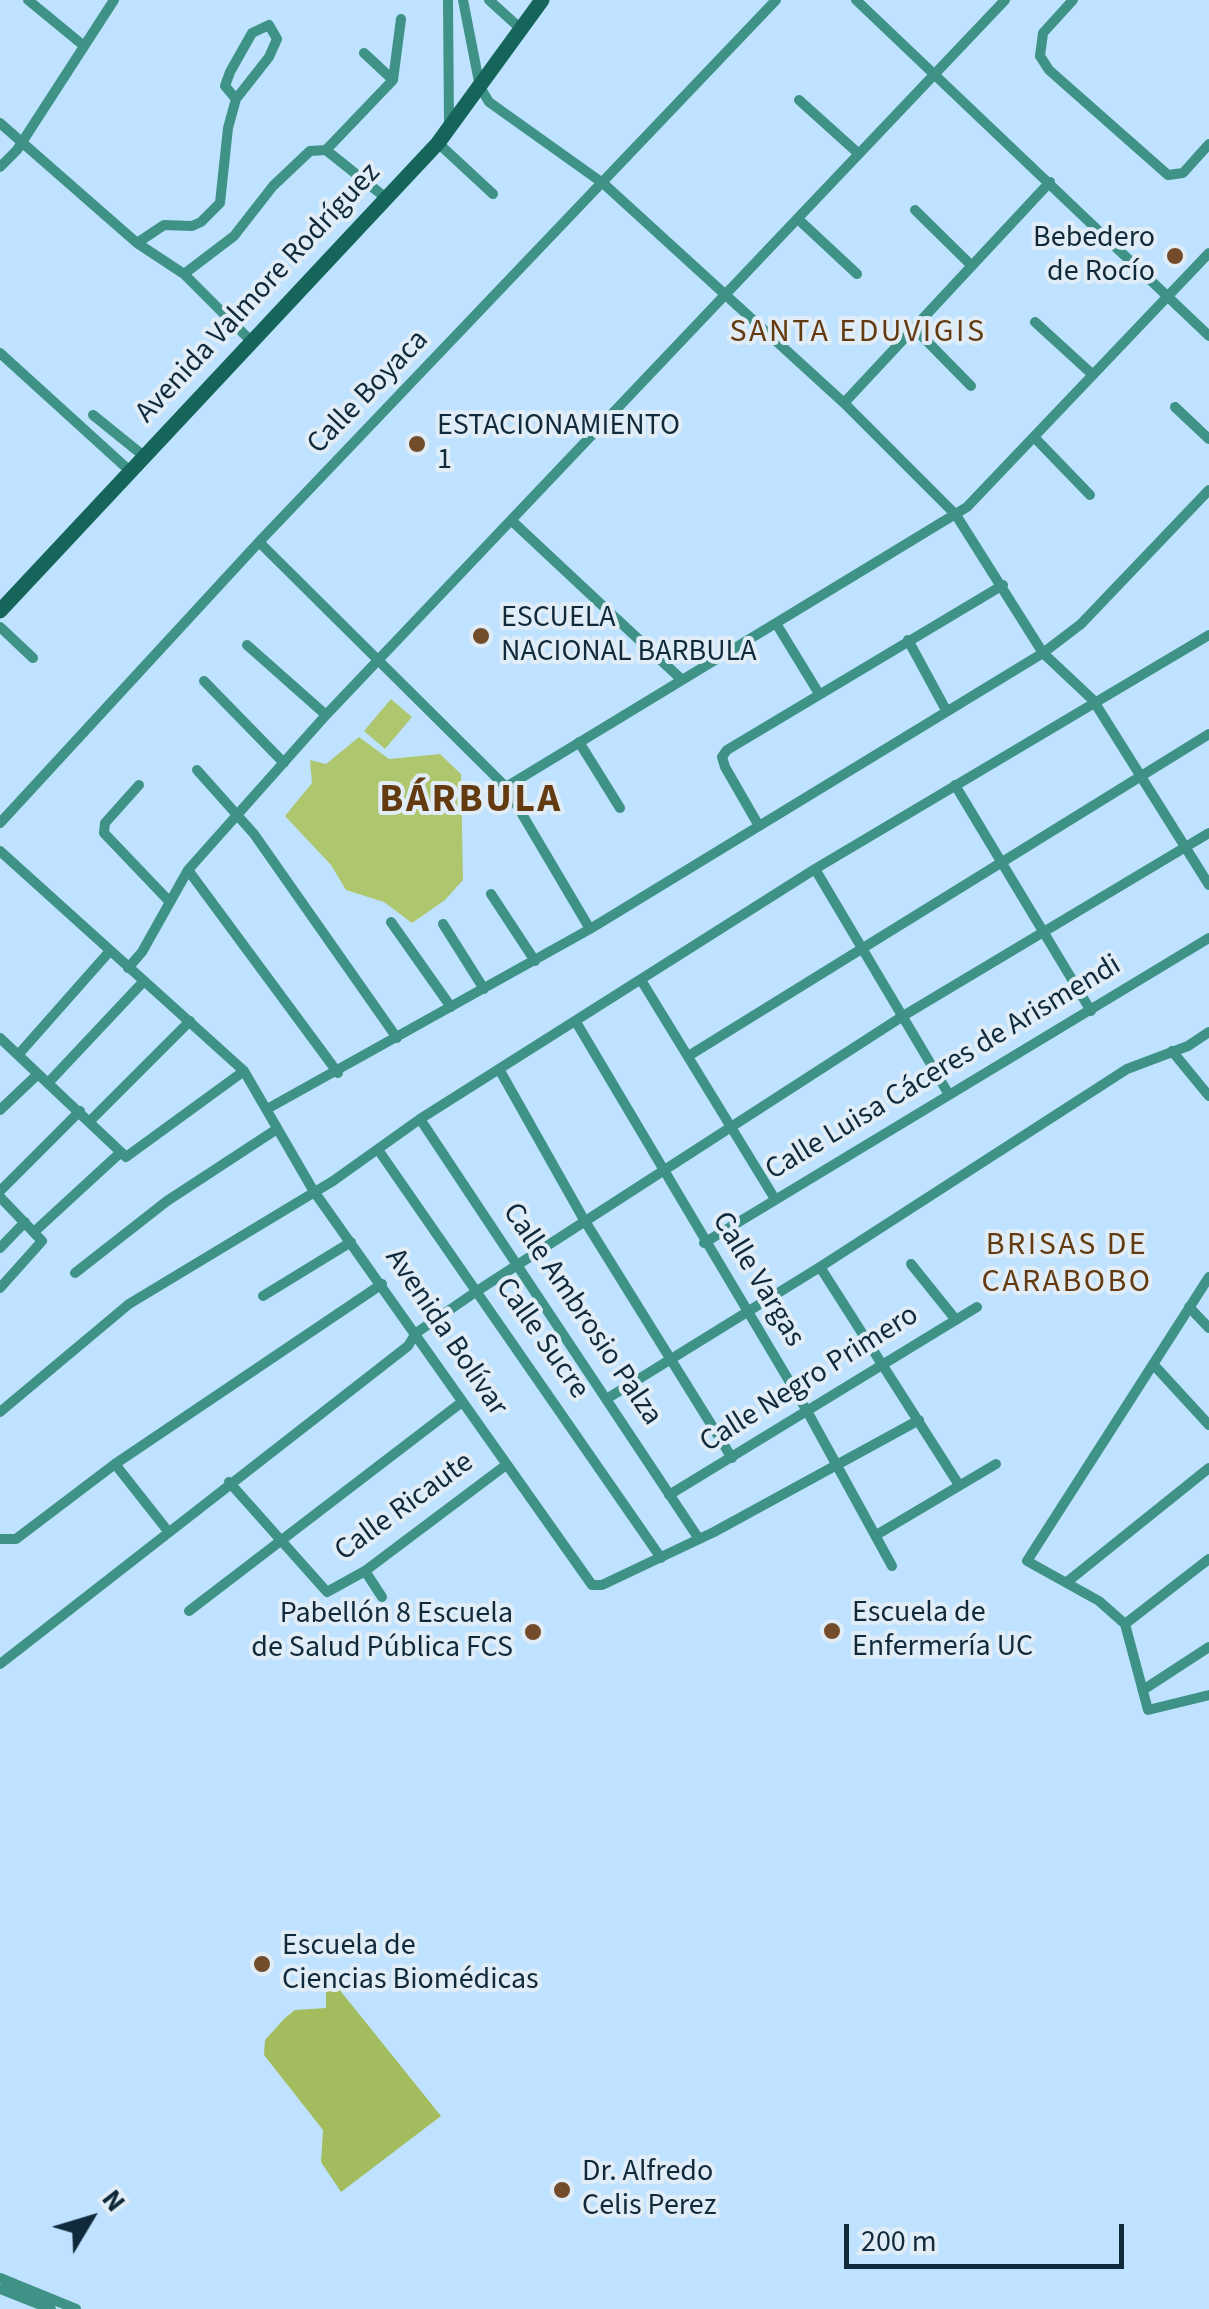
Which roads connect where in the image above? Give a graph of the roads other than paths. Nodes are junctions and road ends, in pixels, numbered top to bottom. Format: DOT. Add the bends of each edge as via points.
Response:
graph roads {
  1 [pos="28,0"];
  2 [pos="114,0"];
  3 [pos="448,0"];
  4 [pos="463,0"];
  5 [pos="542,0"];
  6 [pos="776,0"];
  7 [pos="856,0"];
  8 [pos="1005,0"];
  9 [pos="1073,0"];
  10 [pos="495,2"];
  11 [pos="400,20"];
  12 [pos="522,30"];
  13 [pos="84,46"];
  14 [pos="364,53"];
  15 [pos="937,73"];
  16 [pos="393,80"];
  17 [pos="480,87"];
  18 [pos="236,99"];
  19 [pos="799,100"];
  20 [pos="0,123"];
  21 [pos="449,128"];
  22 [pos="22,142"];
  23 [pos="438,143"];
  24 [pos="1209,144"];
  25 [pos="326,150"];
  26 [pos="859,154"];
  27 [pos="0,167"];
  28 [pos="1050,182"];
  29 [pos="604,184"];
  30 [pos="493,194"];
  31 [pos="386,198"];
  32 [pos="915,210"];
  33 [pos="798,219"];
  34 [pos="137,243"];
  35 [pos="1209,252"];
  36 [pos="972,266"];
  37 [pos="184,274"];
  38 [pos="856,274"];
  39 [pos="727,294"];
  40 [pos="1168,296"];
  41 [pos="1034,322"];
  42 [pos="914,328"];
  43 [pos="1209,336"];
  44 [pos="252,342"];
  45 [pos="0,352"];
  46 [pos="1093,375"];
  47 [pos="971,386"];
  48 [pos="844,403"];
  49 [pos="1175,407"];
  50 [pos="93,415"];
  51 [pos="1034,437"];
  52 [pos="1209,439"];
  53 [pos="144,457"];
  54 [pos="130,472"];
  55 [pos="1209,490"];
  56 [pos="1090,495"];
  57 [pos="956,515"];
  58 [pos="512,522"];
  59 [pos="259,542"];
  60 [pos="1004,585"];
  61 [pos="0,612"];
  62 [pos="777,625"];
  63 [pos="0,627"];
  64 [pos="1209,635"];
  65 [pos="908,640"];
  66 [pos="247,645"];
  67 [pos="1044,653"];
  68 [pos="34,658"];
  69 [pos="381,660"];
  70 [pos="681,679"];
  71 [pos="204,681"];
  72 [pos="818,692"];
  73 [pos="1093,700"];
  74 [pos="946,710"];
  75 [pos="326,715"];
  76 [pos="1209,734"];
  77 [pos="579,742"];
  78 [pos="284,762"];
  79 [pos="198,770"];
  80 [pos="1141,776"];
  81 [pos="139,785"];
  82 [pos="956,785"];
  83 [pos="506,786"];
  84 [pos="620,808"];
  85 [pos="239,814"];
  86 [pos="0,823"];
  87 [pos="759,826"];
  88 [pos="1209,833"];
  89 [pos="1188,846"];
  90 [pos="0,851"];
  91 [pos="1001,861"];
  92 [pos="815,869"];
  93 [pos="188,870"];
  94 [pos="1209,885"];
  95 [pos="491,894"];
  96 [pos="168,900"];
  97 [pos="390,922"];
  98 [pos="443,924"];
  99 [pos="590,930"];
  100 [pos="1043,934"];
  101 [pos="1209,938"];
  102 [pos="859,947"];
  103 [pos="110,952"];
  104 [pos="534,961"];
  105 [pos="128,968"];
  106 [pos="641,980"];
  107 [pos="144,981"];
  108 [pos="484,989"];
  109 [pos="451,1007"];
  110 [pos="1090,1012"];
  111 [pos="903,1016"];
  112 [pos="190,1021"];
  113 [pos="576,1022"];
  114 [pos="1209,1032"];
  115 [pos="0,1038"];
  116 [pos="397,1038"];
  117 [pos="1172,1051"];
  118 [pos="18,1055"];
  119 [pos="690,1055"];
  120 [pos="500,1068"];
  121 [pos="244,1071"];
  122 [pos="338,1073"];
  123 [pos="38,1074"];
  124 [pos="48,1083"];
  125 [pos="948,1093"];
  126 [pos="1209,1096"];
  127 [pos="0,1110"];
  128 [pos="267,1110"];
  129 [pos="80,1112"];
  130 [pos="420,1119"];
  131 [pos="91,1120"];
  132 [pos="733,1129"];
  133 [pos="277,1130"];
  134 [pos="379,1151"];
  135 [pos="121,1152"];
  136 [pos="662,1169"];
  137 [pos="313,1190"];
  138 [pos="1,1199"];
  139 [pos="775,1199"];
  140 [pos="583,1218"];
  141 [pos="25,1222"];
  142 [pos="34,1232"];
  143 [pos="351,1242"];
  144 [pos="704,1242"];
  145 [pos="0,1248"];
  146 [pos="518,1264"];
  147 [pos="911,1264"];
  148 [pos="820,1267"];
  149 [pos="74,1273"];
  150 [pos="1209,1277"];
  151 [pos="382,1284"];
  152 [pos="0,1288"];
  153 [pos="476,1290"];
  154 [pos="264,1296"];
  155 [pos="1189,1306"];
  156 [pos="976,1307"];
  157 [pos="746,1312"];
  158 [pos="956,1320"];
  159 [pos="1209,1328"];
  160 [pos="416,1334"];
  161 [pos="672,1358"];
  162 [pos="1153,1364"];
  163 [pos="881,1366"];
  164 [pos="608,1398"];
  165 [pos="462,1402"];
  166 [pos="807,1410"];
  167 [pos="0,1412"];
  168 [pos="919,1420"];
  169 [pos="1209,1425"];
  170 [pos="732,1458"];
  171 [pos="115,1464"];
  172 [pos="836,1464"];
  173 [pos="996,1464"];
  174 [pos="506,1465"];
  175 [pos="1209,1468"];
  176 [pos="229,1482"];
  177 [pos="959,1485"];
  178 [pos="669,1495"];
  179 [pos="167,1530"];
  180 [pos="878,1534"];
  181 [pos="0,1539"];
  182 [pos="699,1539"];
  183 [pos="280,1540"];
  184 [pos="662,1558"];
  185 [pos="1209,1560"];
  186 [pos="892,1566"];
  187 [pos="365,1570"];
  188 [pos="1066,1582"];
  189 [pos="382,1597"];
  190 [pos="189,1610"];
  191 [pos="1125,1624"];
  192 [pos="1209,1647"];
  193 [pos="0,1664"];
  194 [pos="1142,1690"];
  195 [pos="1209,1695"];
  196 [pos="0,2278"];
  197 [pos="0,2289"];
  198 [pos="51,2309"];
  199 [pos="76,2309"];
  1 -- 13 [label="street"];
  2 -- 13 [label="street"];
  3 -- 21 [label="street"];
  4 -- 17 [label="street"];
  5 -- 12 [label="street, Avenida Valmore Rodríguez"];
  6 -- 29 [label="street, Calle Boyaca"];
  7 -- 15 [label="street"];
  8 -- 15 [label="street"];
  9 -- 24 [label="street" via="1043,34 1040,56 1049,70 1168,175 1183,173"];
  10 -- 12 [label="street"];
  11 -- 16 [label="street"];
  12 -- 17 [label="street, Avenida Valmore Rodríguez"];
  13 -- 22 [label="street"];
  14 -- 16 [label="street"];
  15 -- 26 [label="street"];
  15 -- 28 [label="street"];
  16 -- 25 [label="street"];
  17 -- 21 [label="street, Avenida Valmore Rodríguez"];
  17 -- 29 [label="street" via="489,102"];
  18 -- 18 [label="street" via="274,47 269,25 252,33 230,72 224,86"];
  18 -- 34 [label="street" via="220,204 202,222 164,225"];
  19 -- 26 [label="street"];
  20 -- 22 [label="street"];
  21 -- 23 [label="street, Avenida Valmore Rodríguez"];
  22 -- 27 [label="street"];
  22 -- 34 [label="street"];
  23 -- 30 [label="street"];
  23 -- 31 [label="street, Avenida Valmore Rodríguez"];
  25 -- 31 [label="street"];
  25 -- 37 [label="street" via="299,160 234,236"];
  26 -- 33 [label="street"];
  28 -- 36 [label="street"];
  28 -- 40 [label="street"];
  29 -- 39 [label="street"];
  29 -- 59 [label="street, Calle Boyaca"];
  31 -- 44 [label="street, Avenida Valmore Rodríguez"];
  32 -- 36 [label="street"];
  33 -- 38 [label="street"];
  33 -- 39 [label="street"];
  34 -- 37 [label="street"];
  35 -- 40 [label="street"];
  36 -- 42 [label="street"];
  37 -- 44 [label="street"];
  39 -- 48 [label="street"];
  39 -- 58 [label="street"];
  40 -- 43 [label="street"];
  40 -- 46 [label="street"];
  41 -- 46 [label="street"];
  42 -- 47 [label="street"];
  42 -- 48 [label="street"];
  44 -- 53 [label="street, Avenida Valmore Rodríguez"];
  45 -- 54 [label="street"];
  46 -- 51 [label="street"];
  48 -- 57 [label="street"];
  49 -- 52 [label="street"];
  50 -- 53 [label="street"];
  51 -- 56 [label="street"];
  51 -- 57 [label="street"];
  53 -- 54 [label="street, Avenida Valmore Rodríguez"];
  54 -- 61 [label="street, Avenida Valmore Rodríguez"];
  55 -- 67 [label="street" via="1081,624"];
  57 -- 60 [label="street"];
  57 -- 62 [label="street"];
  58 -- 69 [label="street"];
  58 -- 70 [label="street"];
  59 -- 69 [label="street"];
  59 -- 86 [label="street, Calle Boyaca"];
  60 -- 65 [label="street"];
  60 -- 67 [label="street"];
  62 -- 70 [label="street"];
  62 -- 72 [label="street"];
  63 -- 68 [label="street"];
  64 -- 73 [label="street"];
  65 -- 72 [label="street"];
  65 -- 74 [label="street"];
  66 -- 75 [label="street"];
  67 -- 73 [label="street"];
  67 -- 74 [label="street"];
  69 -- 75 [label="street"];
  69 -- 83 [label="street"];
  70 -- 77 [label="street"];
  71 -- 78 [label="street"];
  72 -- 87 [label="street" via="722,757"];
  73 -- 80 [label="street"];
  73 -- 82 [label="street"];
  74 -- 87 [label="street"];
  75 -- 78 [label="street"];
  76 -- 80 [label="street"];
  77 -- 83 [label="street"];
  77 -- 84 [label="street"];
  78 -- 85 [label="street"];
  79 -- 85 [label="street"];
  80 -- 89 [label="street"];
  80 -- 91 [label="street"];
  81 -- 96 [label="street" via="105,823 104,833"];
  82 -- 91 [label="street"];
  82 -- 92 [label="street"];
  83 -- 99 [label="street"];
  85 -- 93 [label="street"];
  85 -- 116 [label="street"];
  87 -- 99 [label="street"];
  88 -- 89 [label="street"];
  89 -- 94 [label="street"];
  89 -- 100 [label="street"];
  90 -- 103 [label="street, Avenida Bolívar"];
  91 -- 100 [label="street"];
  91 -- 102 [label="street"];
  92 -- 102 [label="street"];
  92 -- 106 [label="street"];
  93 -- 96 [label="street"];
  93 -- 122 [label="street"];
  95 -- 104 [label="street"];
  96 -- 105 [label="street"];
  97 -- 109 [label="street"];
  98 -- 108 [label="street"];
  99 -- 104 [label="street"];
  100 -- 110 [label="street"];
  100 -- 111 [label="street"];
  101 -- 110 [label="street, Calle Luisa Cáceres de Arismendi"];
  102 -- 111 [label="street"];
  102 -- 119 [label="street"];
  103 -- 105 [label="street, Avenida Bolívar"];
  103 -- 118 [label="street"];
  104 -- 108 [label="street"];
  105 -- 107 [label="street, Avenida Bolívar"];
  106 -- 113 [label="street"];
  106 -- 119 [label="street"];
  107 -- 112 [label="street, Avenida Bolívar"];
  107 -- 124 [label="street"];
  108 -- 109 [label="street"];
  109 -- 116 [label="street"];
  110 -- 125 [label="street, Calle Luisa Cáceres de Arismendi"];
  111 -- 125 [label="street"];
  111 -- 132 [label="street"];
  112 -- 121 [label="street, Avenida Bolívar"];
  112 -- 131 [label="street"];
  113 -- 120 [label="street"];
  113 -- 136 [label="street, Calle Vargas"];
  114 -- 117 [label="street"];
  115 -- 118 [label="street"];
  116 -- 122 [label="street"];
  117 -- 126 [label="street"];
  117 -- 148 [label="street" via="1127,1069"];
  118 -- 123 [label="street"];
  119 -- 132 [label="street"];
  120 -- 130 [label="street"];
  120 -- 140 [label="street"];
  121 -- 128 [label="street, Avenida Bolívar"];
  121 -- 135 [label="street" via="133,1156"];
  122 -- 128 [label="street"];
  123 -- 124 [label="street"];
  123 -- 127 [label="street"];
  124 -- 129 [label="street"];
  125 -- 139 [label="street, Calle Luisa Cáceres de Arismendi"];
  128 -- 133 [label="street, Avenida Bolívar"];
  129 -- 131 [label="street"];
  129 -- 138 [label="street"];
  130 -- 134 [label="street"];
  130 -- 146 [label="street, Calle Ambrosio Palza"];
  131 -- 135 [label="street"];
  132 -- 136 [label="street"];
  132 -- 139 [label="street"];
  133 -- 137 [label="street, Avenida Bolívar"];
  133 -- 149 [label="street"];
  134 -- 137 [label="street"];
  134 -- 153 [label="street, Calle Sucre"];
  135 -- 142 [label="street"];
  136 -- 140 [label="street"];
  136 -- 144 [label="street, Calle Vargas"];
  137 -- 143 [label="street, Avenida Bolívar"];
  137 -- 167 [label="street" via="129,1304"];
  138 -- 141 [label="street"];
  139 -- 144 [label="street, Calle Luisa Cáceres de Arismendi"];
  140 -- 146 [label="street"];
  140 -- 161 [label="street"];
  141 -- 142 [label="street"];
  141 -- 145 [label="street"];
  142 -- 152 [label="street" via="42,1241"];
  143 -- 151 [label="street, Avenida Bolívar"];
  143 -- 154 [label="street"];
  144 -- 157 [label="street, Calle Vargas"];
  146 -- 153 [label="street"];
  146 -- 164 [label="street, Calle Ambrosio Palza"];
  147 -- 158 [label="street"];
  148 -- 157 [label="street"];
  148 -- 163 [label="street"];
  150 -- 155 [label="street"];
  151 -- 160 [label="street, Avenida Bolívar"];
  151 -- 171 [label="street"];
  153 -- 160 [label="street"];
  153 -- 184 [label="street, Calle Sucre"];
  155 -- 159 [label="street"];
  155 -- 162 [label="street"];
  156 -- 158 [label="street, Calle Negro Primero"];
  157 -- 161 [label="street"];
  157 -- 166 [label="street, Calle Vargas"];
  158 -- 163 [label="street, Calle Negro Primero"];
  160 -- 165 [label="street, Avenida Bolívar"];
  160 -- 176 [label="street"];
  161 -- 164 [label="street"];
  161 -- 170 [label="street"];
  162 -- 169 [label="street"];
  162 -- 188 [label="street" via="1027,1561"];
  163 -- 166 [label="street, Calle Negro Primero"];
  163 -- 168 [label="street"];
  164 -- 178 [label="street, Calle Ambrosio Palza"];
  165 -- 174 [label="street, Avenida Bolívar"];
  165 -- 183 [label="street"];
  166 -- 170 [label="street, Calle Negro Primero"];
  166 -- 172 [label="street, Calle Vargas"];
  168 -- 172 [label="street, Avenida Bolívar"];
  168 -- 177 [label="street"];
  170 -- 178 [label="street, Calle Negro Primero"];
  171 -- 179 [label="street"];
  171 -- 181 [label="street" via="16,1539"];
  172 -- 180 [label="street, Calle Vargas"];
  172 -- 182 [label="street, Avenida Bolívar"];
  173 -- 177 [label="street"];
  174 -- 184 [label="street, Avenida Bolívar" via="592,1584 602,1586"];
  174 -- 187 [label="street, Calle Ricaute"];
  175 -- 188 [label="street"];
  176 -- 179 [label="street"];
  176 -- 183 [label="street"];
  177 -- 180 [label="street"];
  178 -- 182 [label="street, Calle Ambrosio Palza"];
  179 -- 193 [label="street"];
  180 -- 186 [label="street, Calle Vargas"];
  182 -- 184 [label="street, Avenida Bolívar"];
  183 -- 187 [label="street, Calle Ricaute" via="321,1588 334,1590"];
  183 -- 190 [label="street"];
  185 -- 191 [label="street"];
  187 -- 189 [label="street"];
  188 -- 191 [label="street"];
  191 -- 194 [label="street"];
  192 -- 194 [label="street"];
  194 -- 195 [label="street" via="1150,1712"];
  196 -- 199 [label="street"];
  197 -- 198 [label="street"];
}
